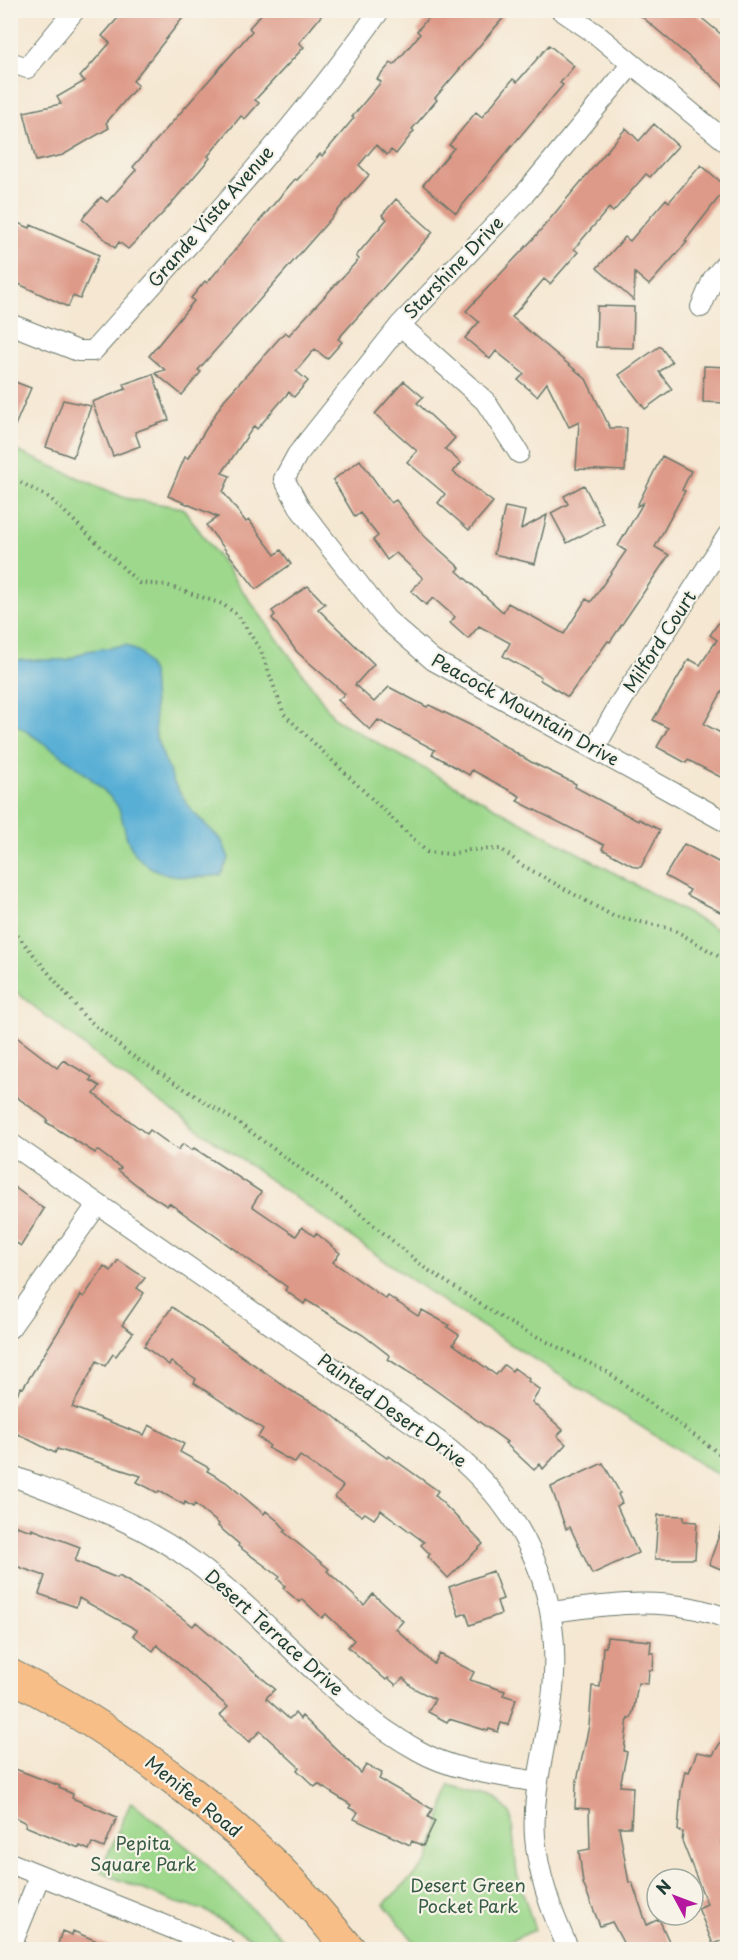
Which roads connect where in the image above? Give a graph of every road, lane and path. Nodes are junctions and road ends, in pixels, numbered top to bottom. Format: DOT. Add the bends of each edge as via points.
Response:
graph roads {
  1 [pos="75,10"];
  2 [pos="380,10"];
  3 [pos="561,10"];
  4 [pos="10,62"];
  5 [pos="632,64"];
  6 [pos="728,143"];
  7 [pos="728,261"];
  8 [pos="701,307"];
  9 [pos="10,324"];
  10 [pos="400,326"];
  11 [pos="519,453"];
  12 [pos="10,477"];
  13 [pos="284,479"];
  14 [pos="728,535"];
  15 [pos="594,749"];
  16 [pos="728,823"];
  17 [pos="10,926"];
  18 [pos="728,962"];
  19 [pos="10,1143"];
  20 [pos="97,1205"];
  21 [pos="10,1328"];
  22 [pos="728,1460"];
  23 [pos="10,1475"];
  24 [pos="552,1612"];
  25 [pos="728,1619"];
  26 [pos="10,1675"];
  27 [pos="537,1782"];
  28 [pos="10,1863"];
  29 [pos="40,1875"];
  30 [pos="10,1949"];
  31 [pos="226,1950"];
  32 [pos="350,1950"];
  33 [pos="569,1950"];
  1 -- 4 [label="street" via="27,68"];
  2 -- 9 [label="street, Grande Vista Avenue" via="302,112 93,351 78,351"];
  3 -- 5 [label="street"];
  5 -- 6 [label="street"];
  5 -- 10 [label="street, Starshine Drive" via="522,197"];
  7 -- 8 [label="street" via="713,279"];
  10 -- 11 [label="street" via="485,401"];
  10 -- 13 [label="street, Starshine Drive" via="297,455"];
  12 -- 18 [label="path" via="50,498 139,583 177,588 222,604 238,615 261,651 284,714 427,852 501,849 520,864 613,916 673,929"];
  13 -- 15 [label="street, Peacock Mountain Drive" via="301,510 386,619 409,641 458,676"];
  14 -- 15 [label="street, Milford Court"];
  15 -- 16 [label="street, Peacock Mountain Drive"];
  17 -- 22 [label="path" via="84,1016 128,1053 240,1124 426,1268 508,1322 609,1373"];
  19 -- 20 [label="street, Painted Desert Drive"];
  20 -- 21 [label="street"];
  20 -- 24 [label="street, Painted Desert Drive" via="420,1428 476,1473 500,1499 520,1531"];
  23 -- 27 [label="street, Desert Terrace Drive" via="126,1520 162,1539 196,1563 376,1723 421,1752 474,1771"];
  24 -- 25 [label="street" via="622,1603 657,1604 692,1608"];
  24 -- 27 [label="street, Painted Desert Drive" via="554,1684"];
  26 -- 32 [label="main road, Menifee Road" via="88,1719 176,1779 271,1862"];
  27 -- 33 [label="street, Painted Desert Drive" via="538,1858 551,1909"];
  28 -- 29 [label="street"];
  29 -- 30 [label="street"];
  29 -- 31 [label="street"];
}
